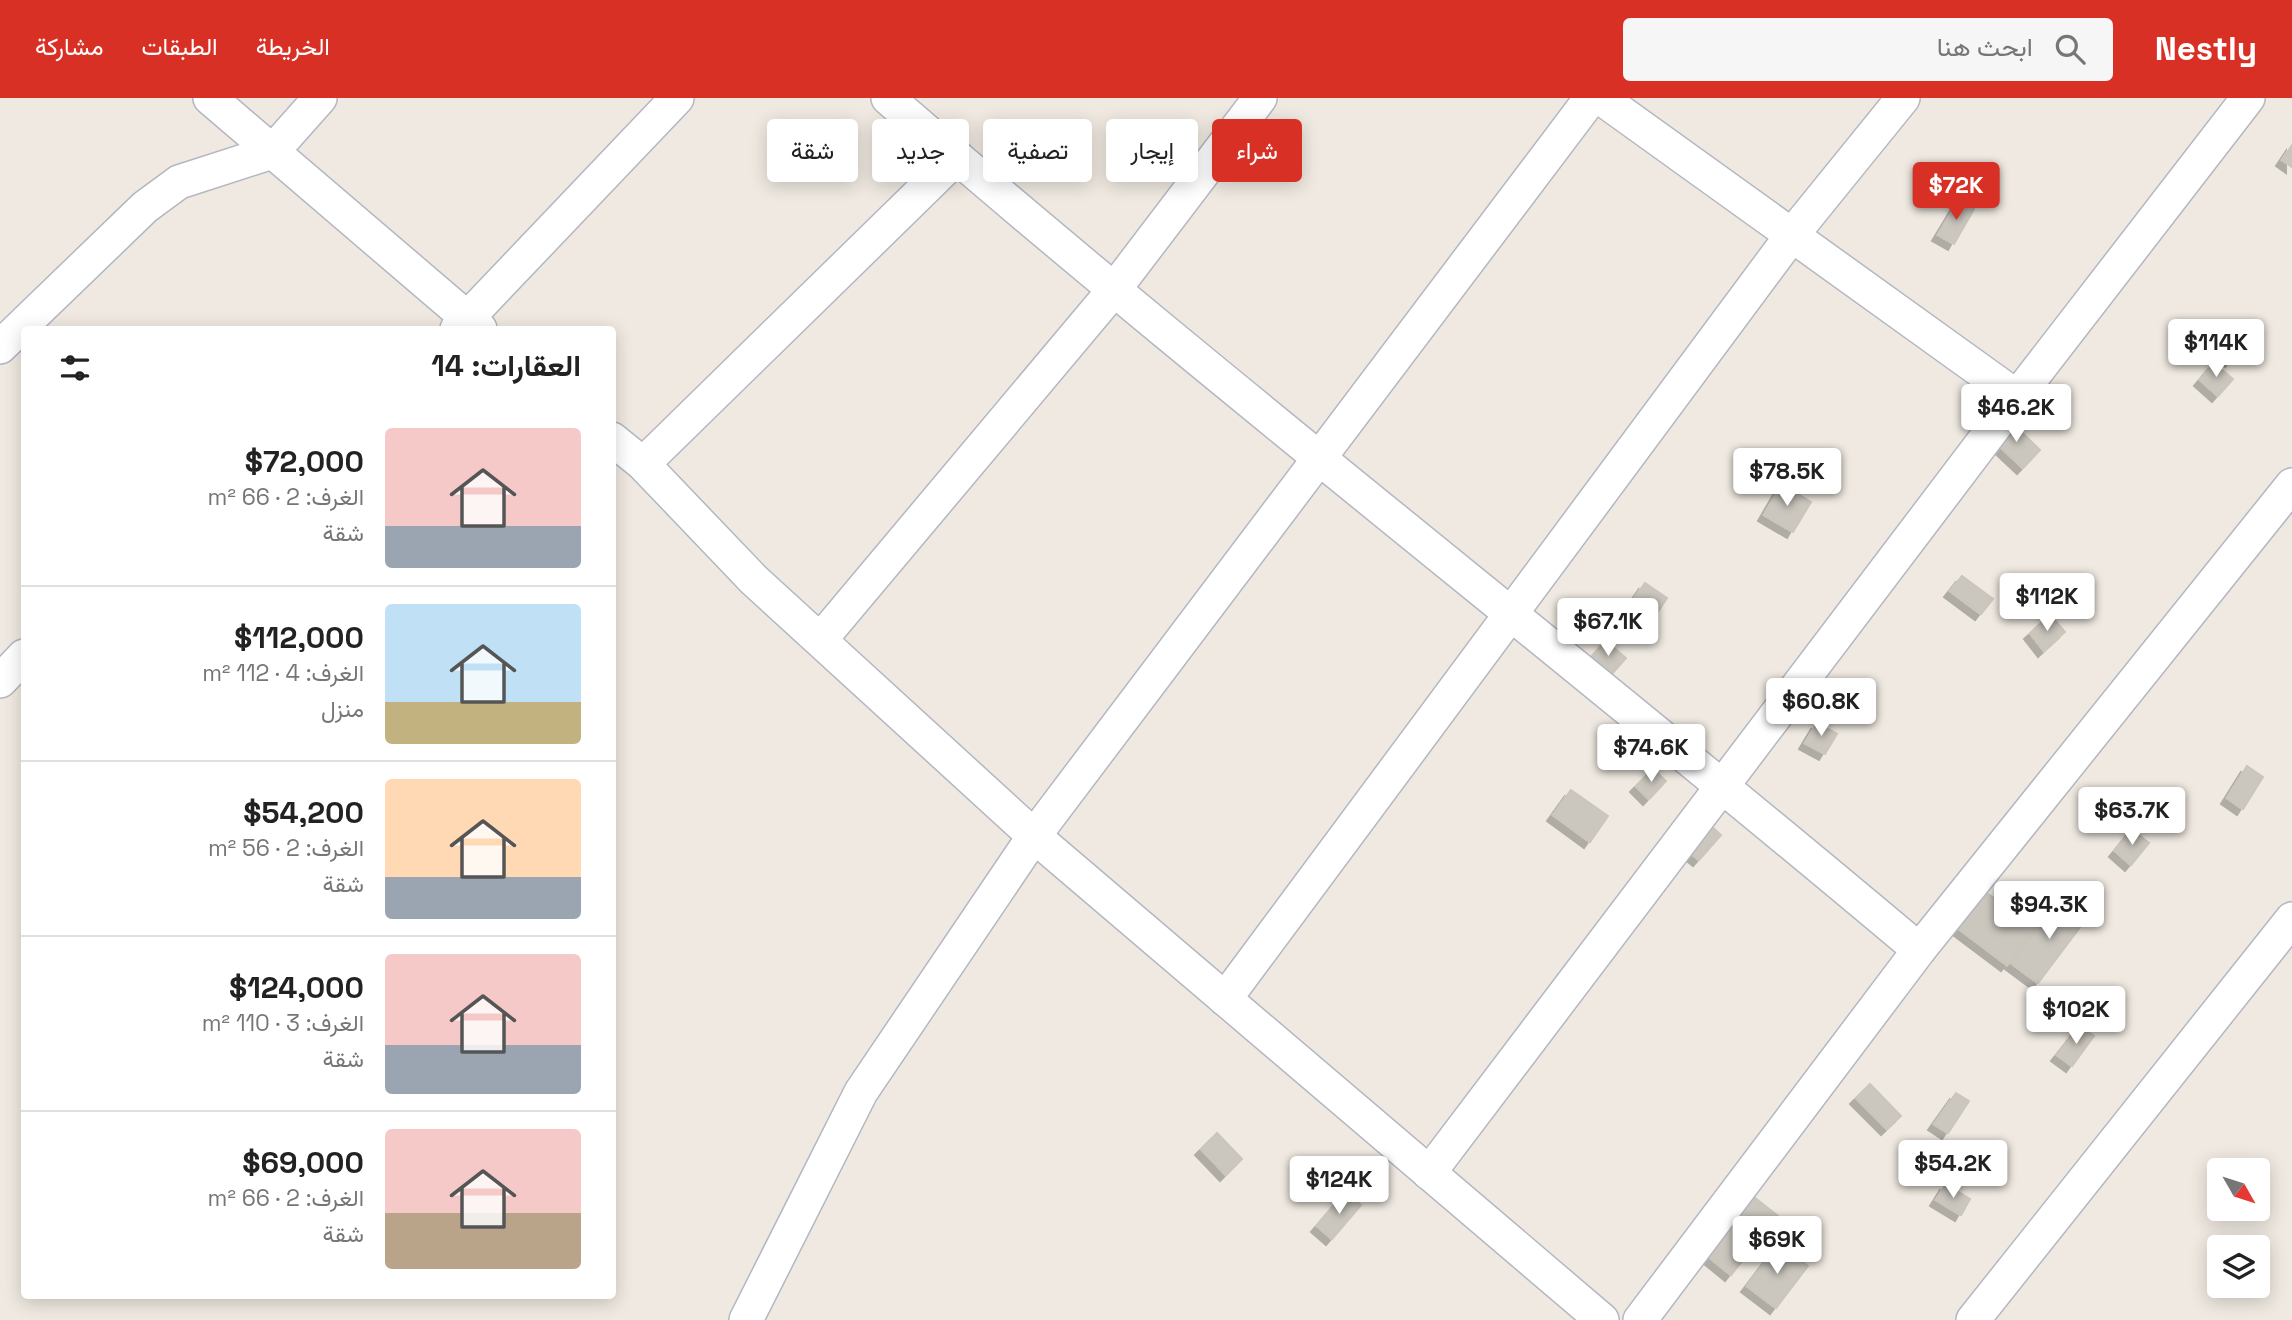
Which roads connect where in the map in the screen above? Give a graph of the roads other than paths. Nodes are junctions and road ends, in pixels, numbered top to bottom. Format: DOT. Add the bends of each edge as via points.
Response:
graph roads {
  1 [pos="210,98"];
  2 [pos="320,98"];
  3 [pos="677,98"];
  4 [pos="888,98"];
  5 [pos="1261,98"];
  6 [pos="1591,98"];
  7 [pos="1601,98"];
  8 [pos="1903,98"];
  9 [pos="2248,98"];
  10 [pos="912,119"];
  11 [pos="272,152"];
  12 [pos="969,168"];
  13 [pos="932,182"];
  14 [pos="1792,235"];
  15 [pos="1113,290"];
  16 [pos="22,326"];
  17 [pos="469,326"];
  18 [pos="21,327"];
  19 [pos="0,347"];
  20 [pos="2017,397"];
  21 [pos="616,442"];
  22 [pos="1320,458"];
  23 [pos="643,464"];
  24 [pos="2292,485"];
  25 [pos="1511,613"];
  26 [pos="821,639"];
  27 [pos="21,659"];
  28 [pos="0,681"];
  29 [pos="1723,785"];
  30 [pos="1034,836"];
  31 [pos="2292,919"];
  32 [pos="1919,950"];
  33 [pos="1224,999"];
  34 [pos="1429,1173"];
  35 [pos="746,1320"];
  36 [pos="1602,1320"];
  37 [pos="1640,1320"];
  38 [pos="1973,1320"];
  1 -- 11 [label="street"];
  2 -- 11 [label="street"];
  3 -- 17 [label="street"];
  4 -- 10 [label="street"];
  5 -- 15 [label="street"];
  6 -- 22 [label="street"];
  7 -- 14 [label="street"];
  8 -- 14 [label="street"];
  9 -- 20 [label="street"];
  11 -- 16 [label="street" via="178,182 145,207"];
  11 -- 17 [label="street"];
  12 -- 15 [label="street"];
  13 -- 23 [label="street"];
  14 -- 20 [label="street"];
  14 -- 25 [label="street"];
  15 -- 22 [label="street"];
  15 -- 26 [label="street"];
  18 -- 19 [label="street"];
  20 -- 29 [label="street"];
  21 -- 23 [label="street"];
  22 -- 25 [label="street"];
  22 -- 30 [label="street"];
  23 -- 26 [label="street" via="754,580"];
  24 -- 32 [label="street"];
  25 -- 29 [label="street"];
  25 -- 33 [label="street"];
  26 -- 30 [label="street"];
  27 -- 28 [label="street"];
  29 -- 32 [label="street"];
  29 -- 34 [label="street"];
  30 -- 33 [label="street"];
  30 -- 35 [label="street" via="861,1091"];
  31 -- 38 [label="street"];
  32 -- 37 [label="street"];
  33 -- 34 [label="street"];
  34 -- 36 [label="street"];
}
